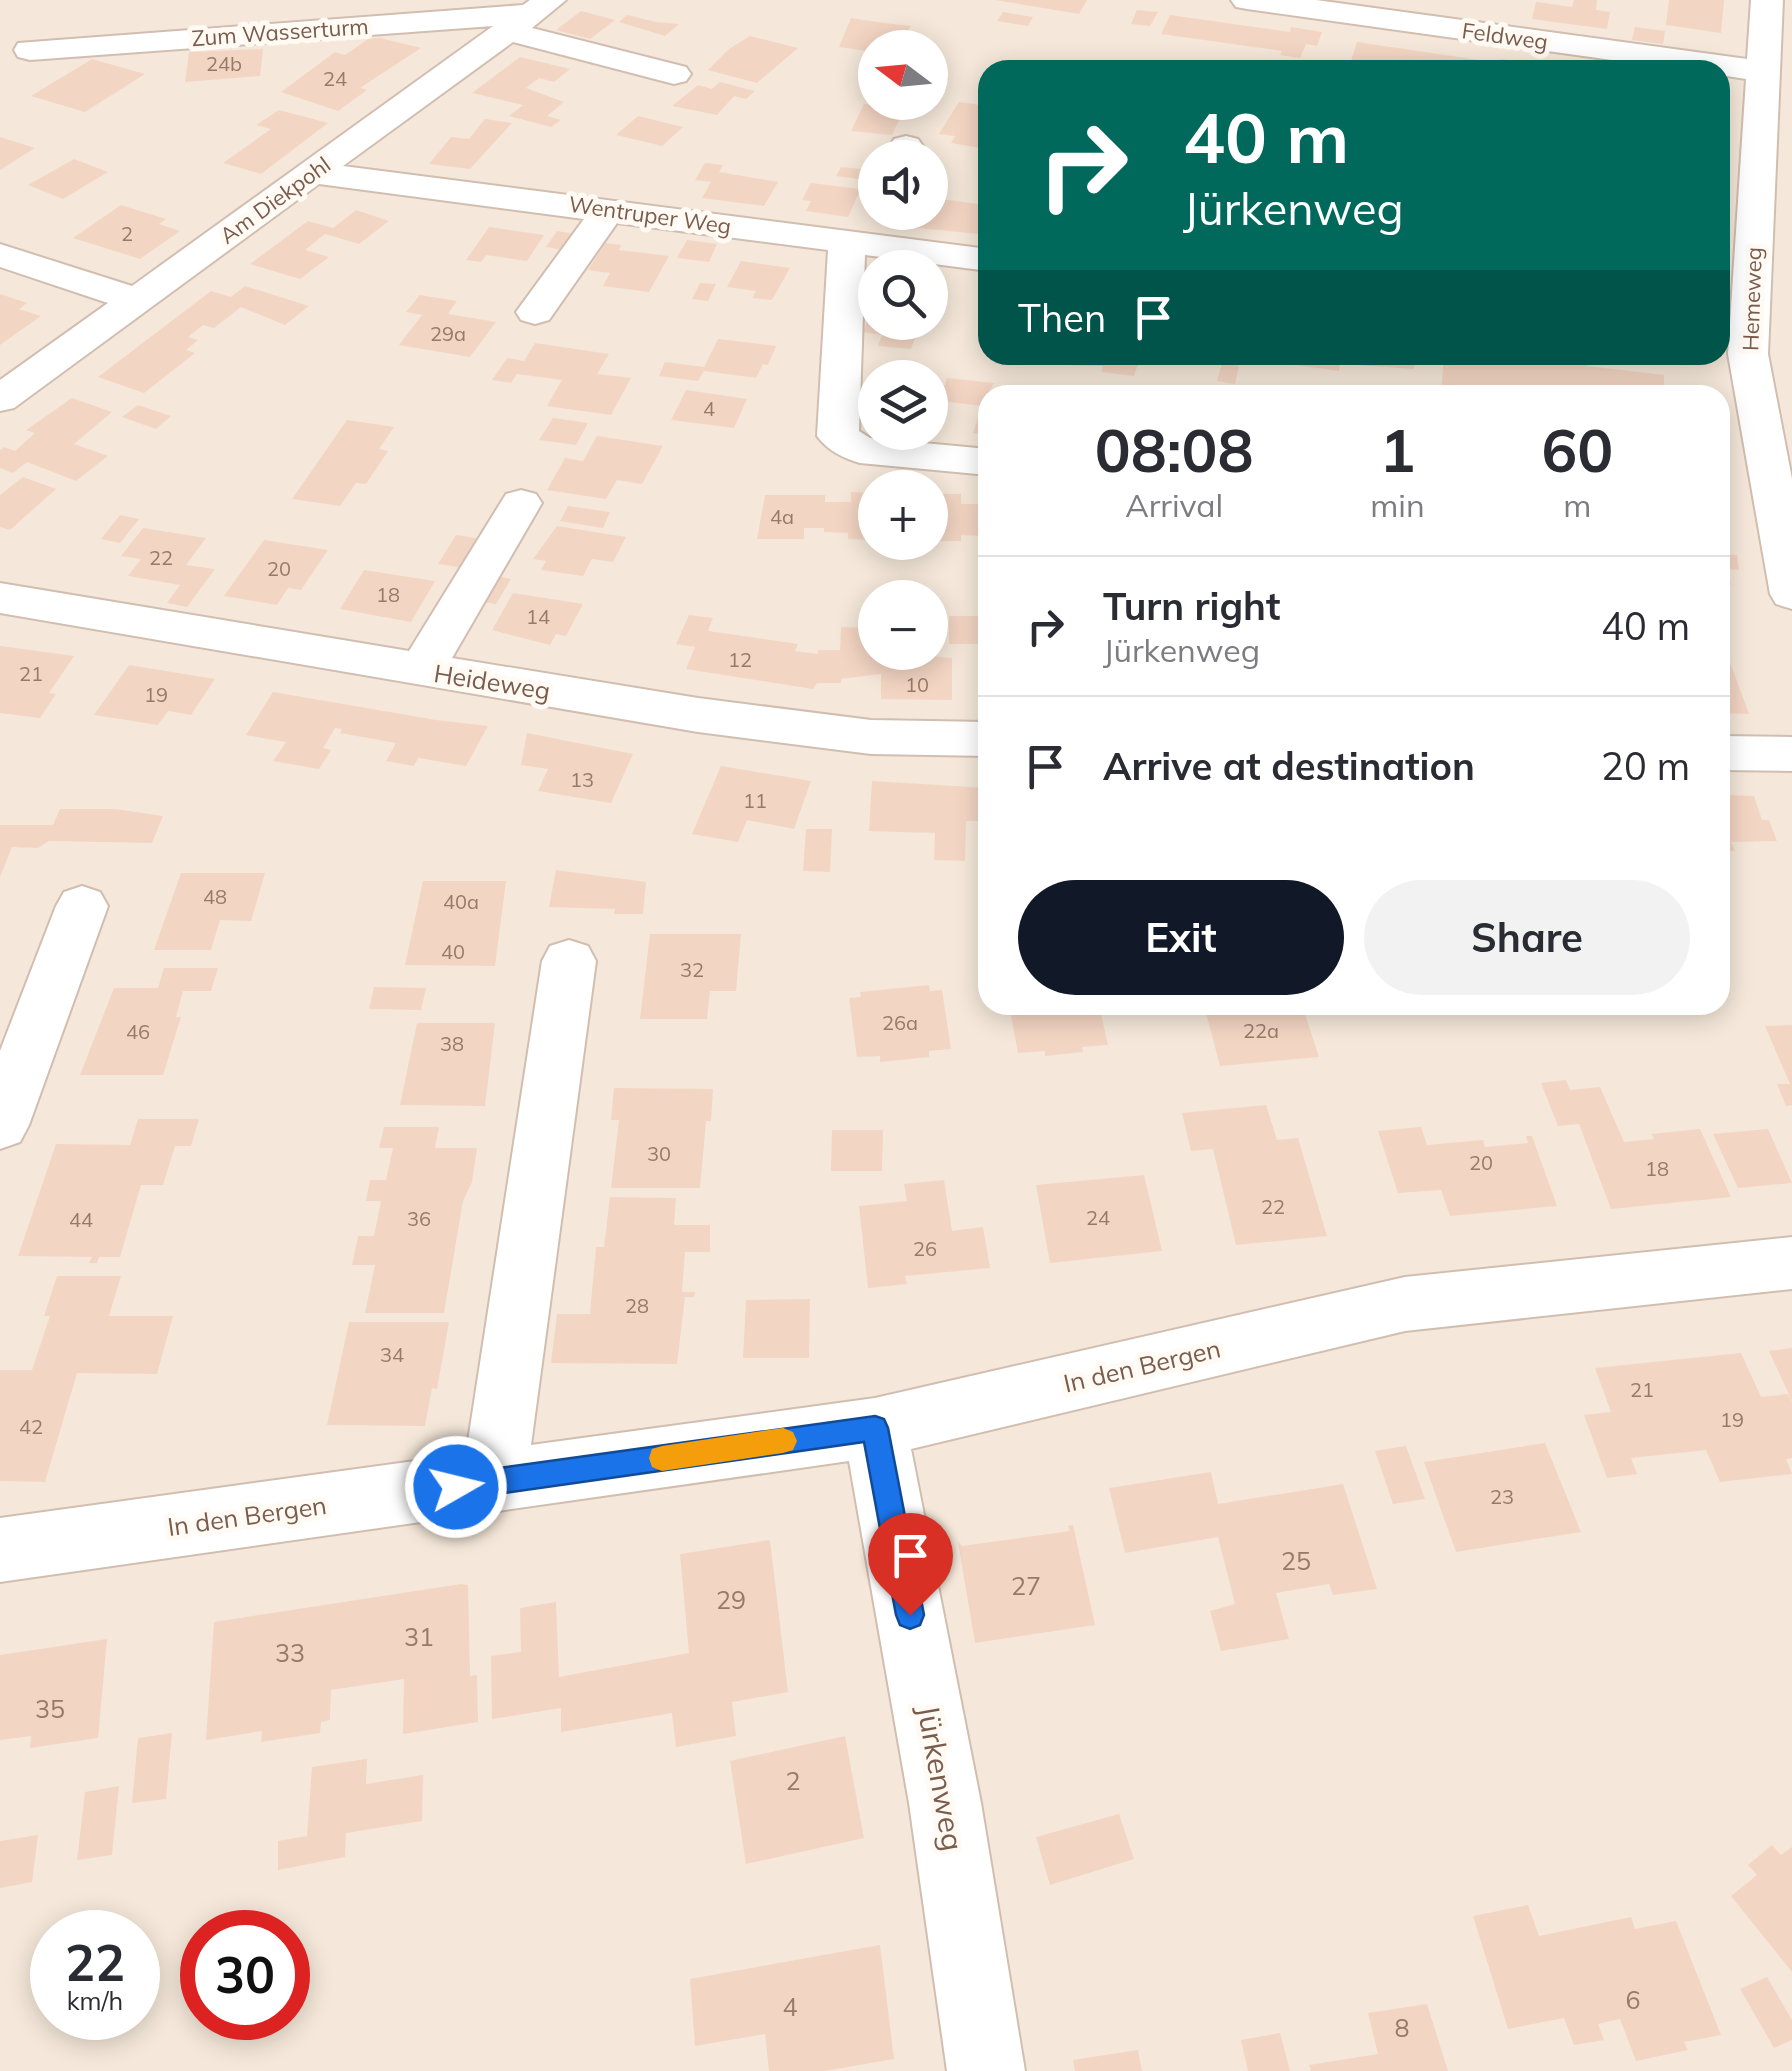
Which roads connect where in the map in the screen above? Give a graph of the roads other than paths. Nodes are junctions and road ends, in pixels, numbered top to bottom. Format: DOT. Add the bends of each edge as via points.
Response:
graph roads {
  1 [pos="1246,0"];
  2 [pos="1501,0"];
  3 [pos="1767,0"];
  4 [pos="529,15"];
  5 [pos="1492,34"];
  6 [pos="30,50"];
  7 [pos="1683,60"];
  8 [pos="1730,66"];
  9 [pos="1764,71"];
  10 [pos="674,74"];
  11 [pos="313,173"];
  12 [pos="609,209"];
  13 [pos="861,233"];
  14 [pos="0,255"];
  15 [pos="978,258"];
  16 [pos="138,300"];
  17 [pos="535,312"];
  18 [pos="1734,352"];
  19 [pos="1792,360"];
  20 [pos="0,399"];
  21 [pos="978,461"];
  22 [pos="521,503"];
  23 [pos="1792,594"];
  24 [pos="0,598"];
  25 [pos="422,670"];
  26 [pos="978,739"];
  27 [pos="1730,753"];
  28 [pos="1792,754"];
  29 [pos="82,906"];
  30 [pos="569,961"];
  31 [pos="0,1125"];
  32 [pos="1792,1263"];
  33 [pos="875,1428"];
  34 [pos="494,1482"];
  35 [pos="0,1550"];
  36 [pos="986,2071"];
  1 -- 5 [label="street, Feldweg"];
  2 -- 5 [label="street"];
  3 -- 9 [label="street, Hemeweg"];
  4 -- 6 [label="street, Zum Wasserturm"];
  4 -- 10 [label="street, Zum Wasserturm"];
  4 -- 11 [label="street, Am Diekpohl"];
  5 -- 7 [label="street, Feldweg"];
  8 -- 9 [label="street, Feldweg"];
  9 -- 18 [label="street, Hemeweg"];
  11 -- 12 [label="street, Wentruper Weg"];
  11 -- 16 [label="street, Am Diekpohl"];
  12 -- 13 [label="street, Wentruper Weg"];
  12 -- 17 [label="street"];
  13 -- 15 [label="street, Wentruper Weg"];
  13 -- 21 [label="street" via="838,436 860,450"];
  14 -- 16 [label="street"];
  16 -- 20 [label="street, Am Diekpohl"];
  18 -- 19 [label="street"];
  18 -- 23 [label="street, Hemeweg"];
  22 -- 25 [label="street"];
  24 -- 25 [label="street, Heideweg"];
  25 -- 26 [label="street, Heideweg" via="851,734"];
  27 -- 28 [label="street"];
  29 -- 31 [label="street"];
  30 -- 34 [label="street"];
  32 -- 33 [label="street, In den Bergen" via="1406,1304"];
  33 -- 34 [label="street, In den Bergen"];
  33 -- 36 [label="street, Jürkenweg" via="945,1803"];
  34 -- 35 [label="street, In den Bergen"];
}
